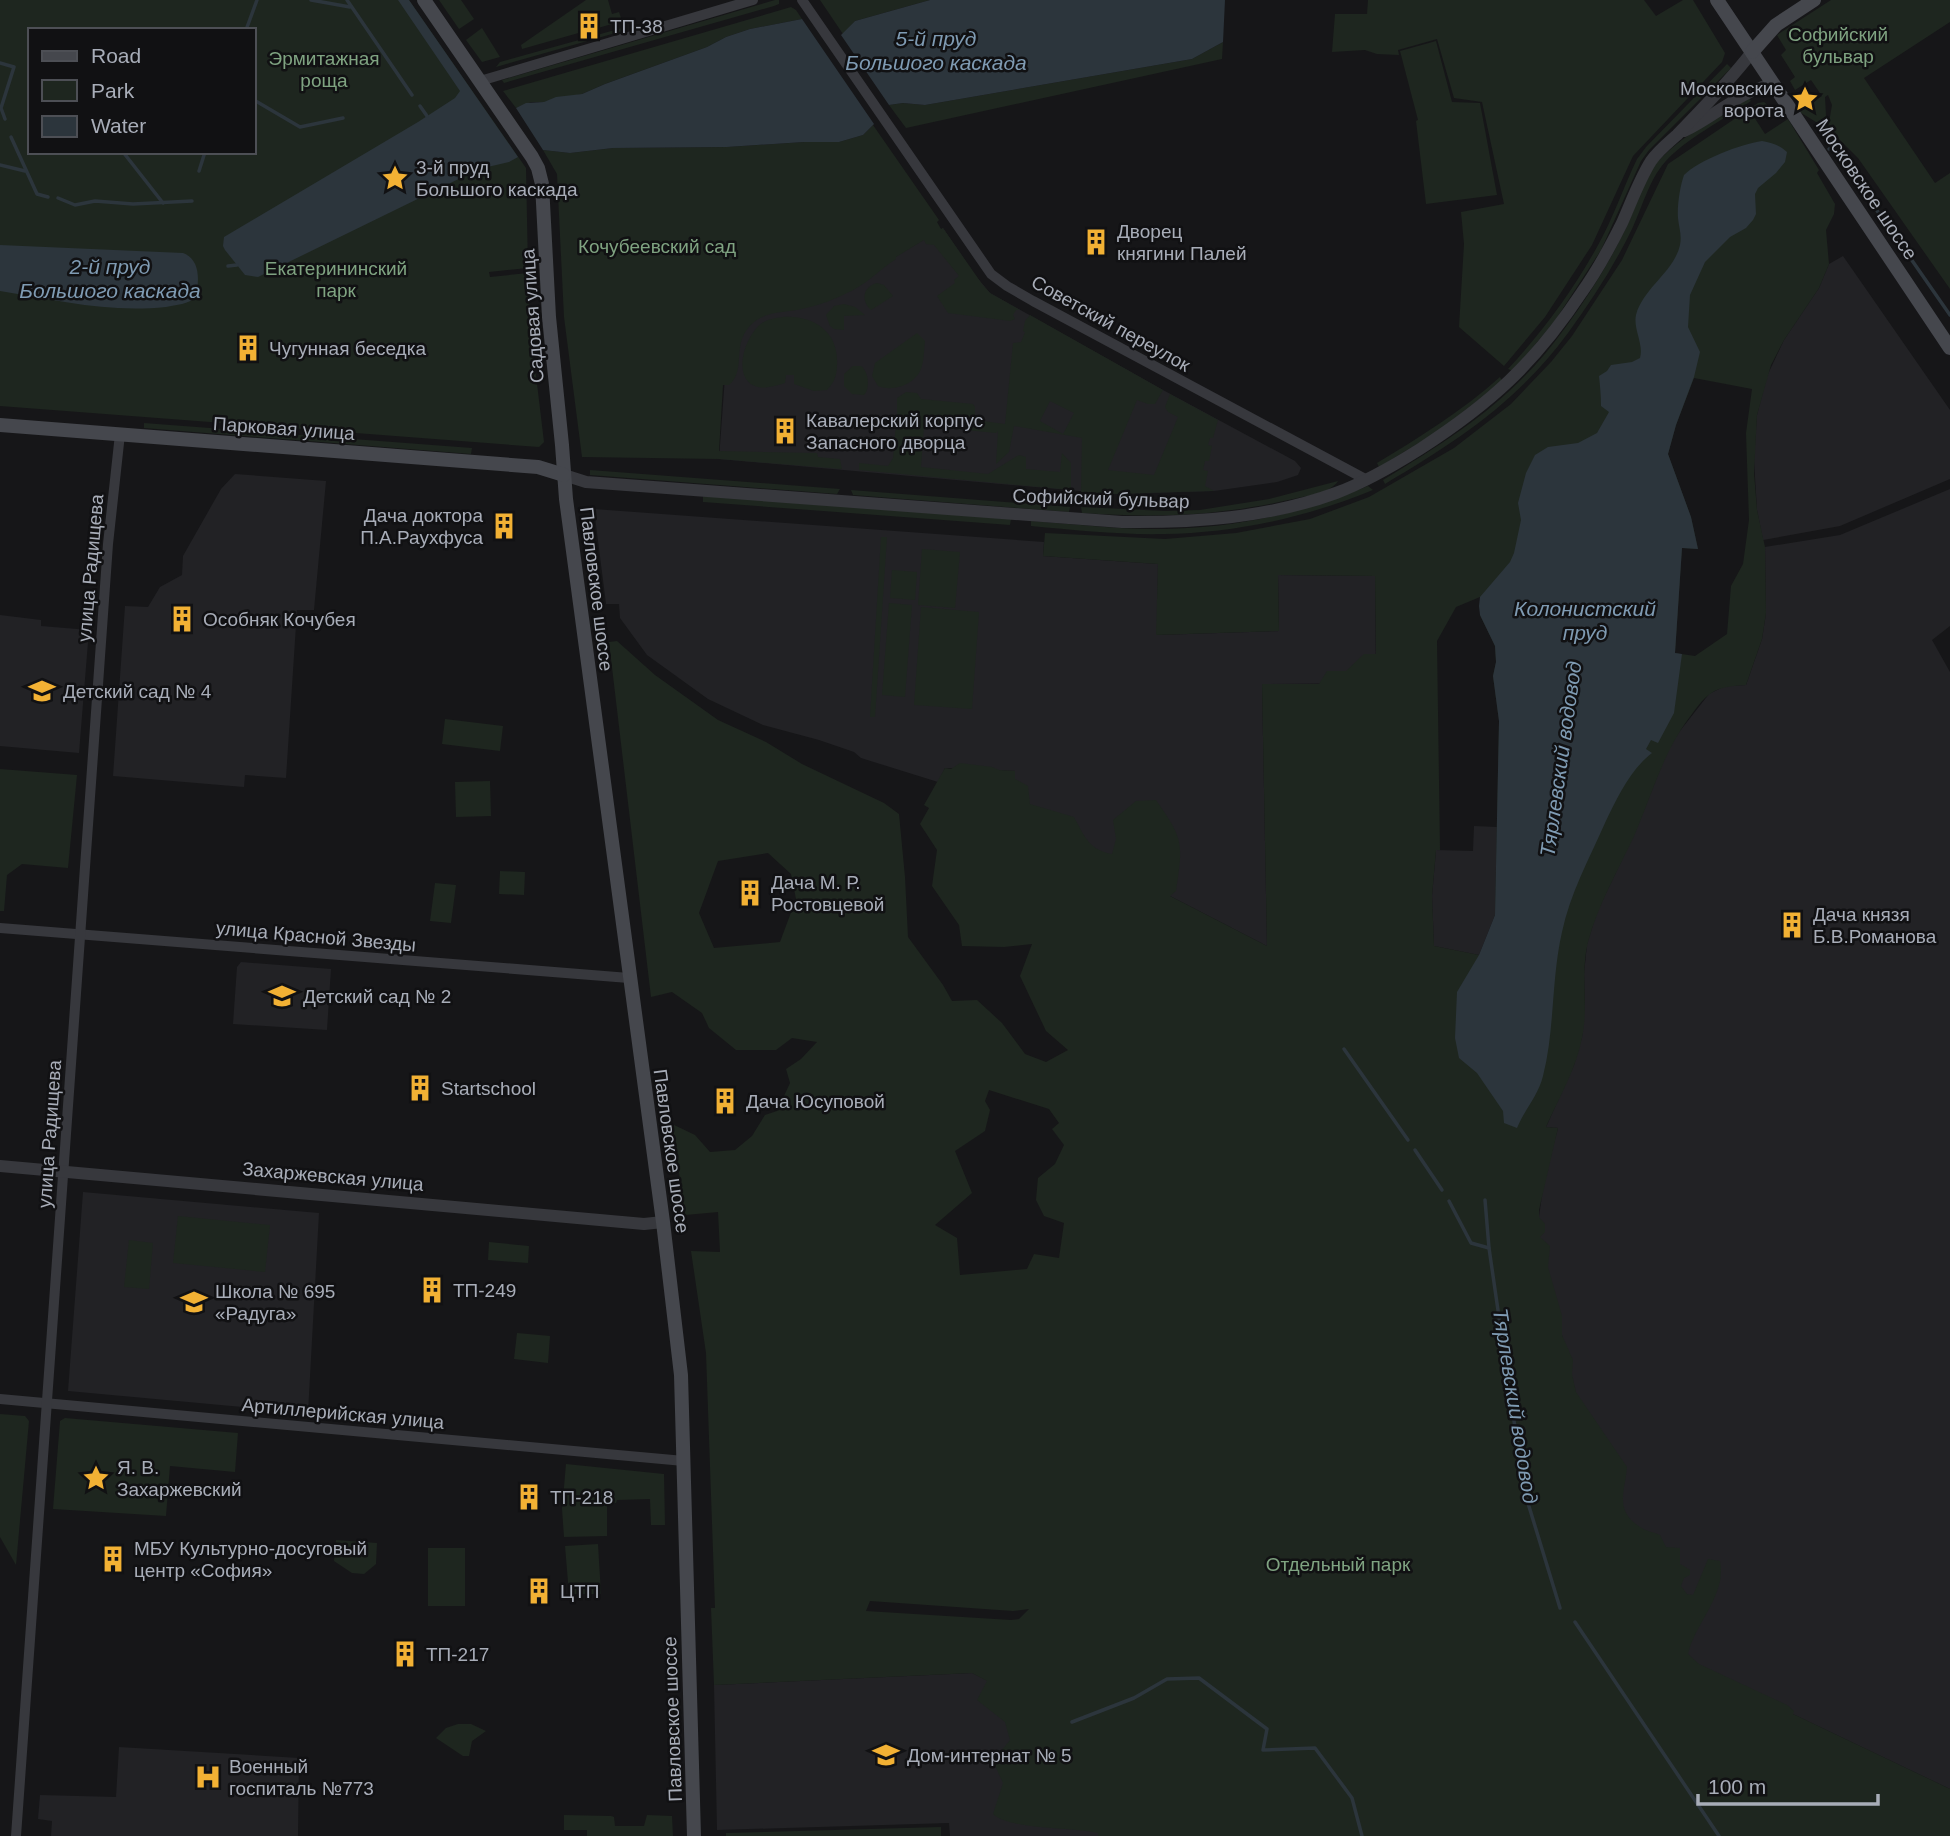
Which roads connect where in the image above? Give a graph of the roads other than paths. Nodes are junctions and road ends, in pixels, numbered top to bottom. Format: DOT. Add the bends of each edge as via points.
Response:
graph roads {
  1 [pos="424,0"];
  2 [pos="753,0"];
  3 [pos="1717,0"];
  4 [pos="1814,0"];
  5 [pos="805,4"];
  6 [pos="1752,52"];
  7 [pos="480,81"];
  8 [pos="1773,84"];
  9 [pos="1678,134"];
  10 [pos="1950,348"];
  11 [pos="0,425"];
  12 [pos="120,435"];
  13 [pos="564,475"];
  14 [pos="1367,480"];
  15 [pos="0,928"];
  16 [pos="80,935"];
  17 [pos="629,978"];
  18 [pos="0,1166"];
  19 [pos="63,1172"];
  20 [pos="663,1222"];
  21 [pos="0,1399"];
  22 [pos="47,1403"];
  23 [pos="684,1461"];
  24 [pos="16,1836"];
  25 [pos="694,1836"];
  1 -- 7 [label="main road"];
  2 -- 7 [label="street"];
  3 -- 6 [label="main road, Московское шоссе"];
  4 -- 6 [label="main road, Софийский бульвар" via="1776,26"];
  5 -- 14 [label="street, Советский переулок" via="991,274"];
  6 -- 8 [label="main road, Московское шоссе"];
  6 -- 9 [label="street, Софийский бульвар"];
  7 -- 13 [label="main road, Садовая улица" via="538,168"];
  8 -- 9 [label="street, Софийский бульвар" via="1751,91"];
  8 -- 10 [label="main road, Московское шоссе"];
  9 -- 14 [label="street, Софийский бульвар" via="1653,160 1583,291 1512,381 1436,438"];
  11 -- 12 [label="main road, Парковая улица"];
  12 -- 13 [label="main road, Парковая улица" via="538,467"];
  12 -- 16 [label="street, улица Радищева"];
  13 -- 14 [label="street, Софийский бульвар" via="586,481 1164,523 1235,517 1306,502"];
  13 -- 17 [label="main road, Павловское шоссе"];
  15 -- 16 [label="street, улица Красной Звезды"];
  16 -- 17 [label="street, улица Красной Звезды"];
  16 -- 19 [label="street, улица Радищева"];
  17 -- 20 [label="main road, Павловское шоссе"];
  18 -- 19 [label="street, Захаржевская улица"];
  19 -- 20 [label="street, Захаржевская улица" via="644,1224"];
  19 -- 22 [label="street, улица Радищева"];
  20 -- 23 [label="main road, Павловское шоссе" via="681,1375"];
  21 -- 22 [label="street, Артиллерийская улица"];
  22 -- 23 [label="street, Артиллерийская улица"];
  22 -- 24 [label="street, улица Радищева"];
  23 -- 25 [label="main road, Павловское шоссе"];
}
